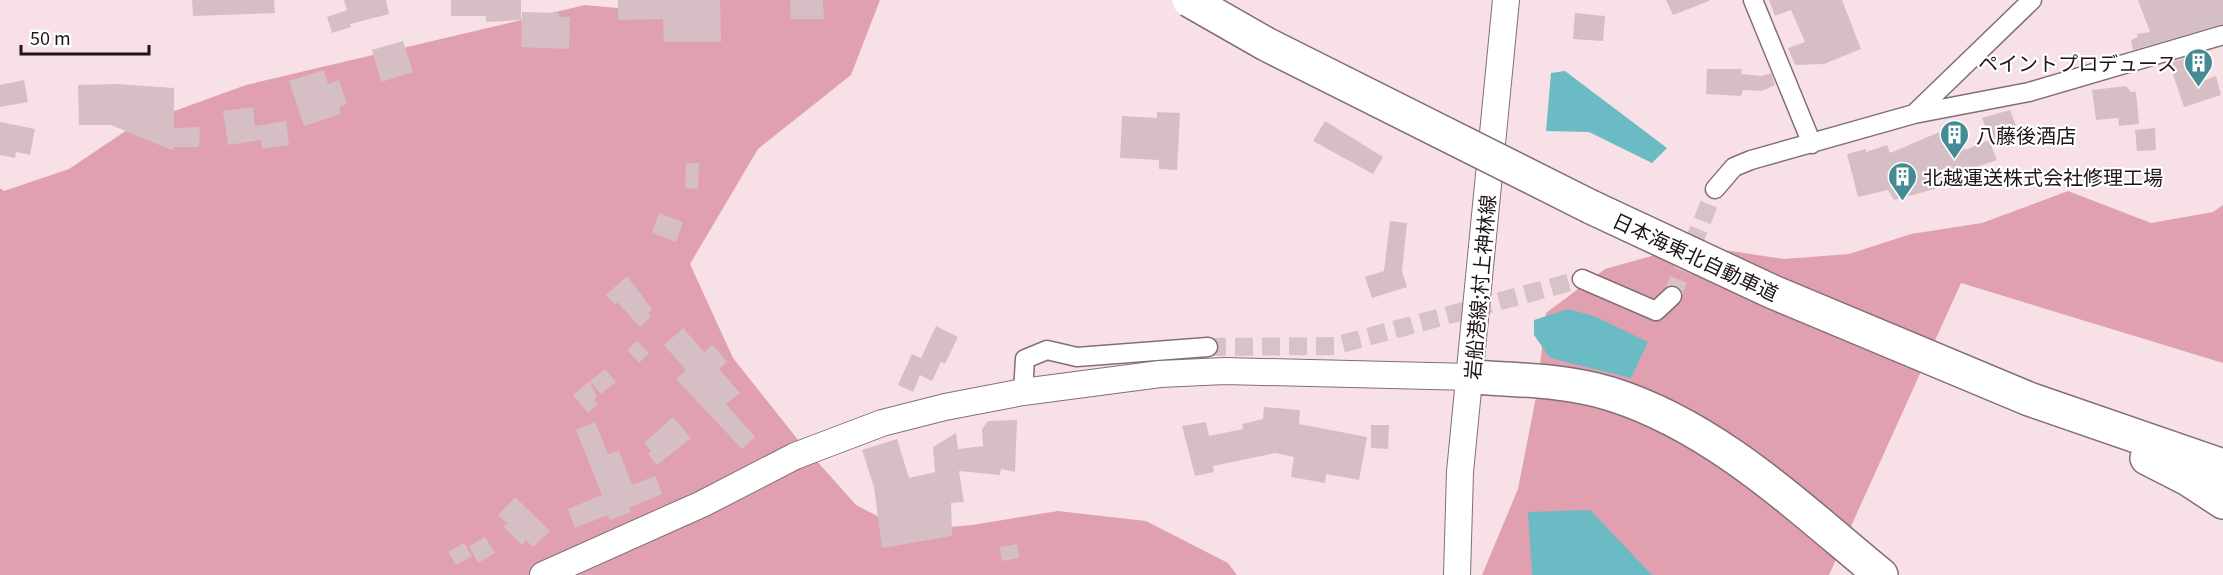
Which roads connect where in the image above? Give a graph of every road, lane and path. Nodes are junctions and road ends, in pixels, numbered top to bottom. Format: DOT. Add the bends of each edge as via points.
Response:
graph roads {
  1 [pos="1189,0"];
  2 [pos="1506,0"];
  3 [pos="1753,0"];
  4 [pos="2032,0"];
  5 [pos="2223,35"];
  6 [pos="1914,114"];
  7 [pos="1812,144"];
  8 [pos="1715,189"];
  9 [pos="1582,279"];
  10 [pos="1672,296"];
  11 [pos="1208,347"];
  12 [pos="1471,377"];
  13 [pos="1989,381"];
  14 [pos="1023,392"];
  15 [pos="2029,399"];
  16 [pos="2223,453"];
  17 [pos="2223,466"];
  18 [pos="2223,502"];
  19 [pos="543,575"];
  20 [pos="1457,575"];
  21 [pos="1857,575"];
  22 [pos="1881,575"];
  1 -- 13 [label="highway, 日本海東北自動車道, bridge" via="1266,44 1591,207 1773,292"];
  2 -- 12 [label="street, 岩船港線;村上神林線"];
  3 -- 7 [label="street"];
  4 -- 6 [label="street"];
  5 -- 6 [label="street" via="2029,92"];
  6 -- 7 [label="street"];
  7 -- 8 [label="street" via="1734,167"];
  9 -- 10 [label="street" via="1656,311"];
  11 -- 14 [label="street" via="1077,357 1047,350 1024,359"];
  12 -- 14 [label="street" via="1225,371 1160,374"];
  12 -- 20 [label="street, 岩船港線;村上神林線" via="1461,472"];
  12 -- 21 [label="highway" via="1604,408 1648,424 1696,449 1748,485"];
  12 -- 22 [label="highway" via="1568,384 1655,410 1754,470"];
  13 -- 15 [label="highway, 日本海東北自動車道"];
  13 -- 16 [label="highway"];
  14 -- 19 [label="street" via="945,407 845,435"];
  15 -- 17 [label="highway, 日本海東北自動車道"];
  15 -- 18 [label="highway" via="2188,479"];
}
